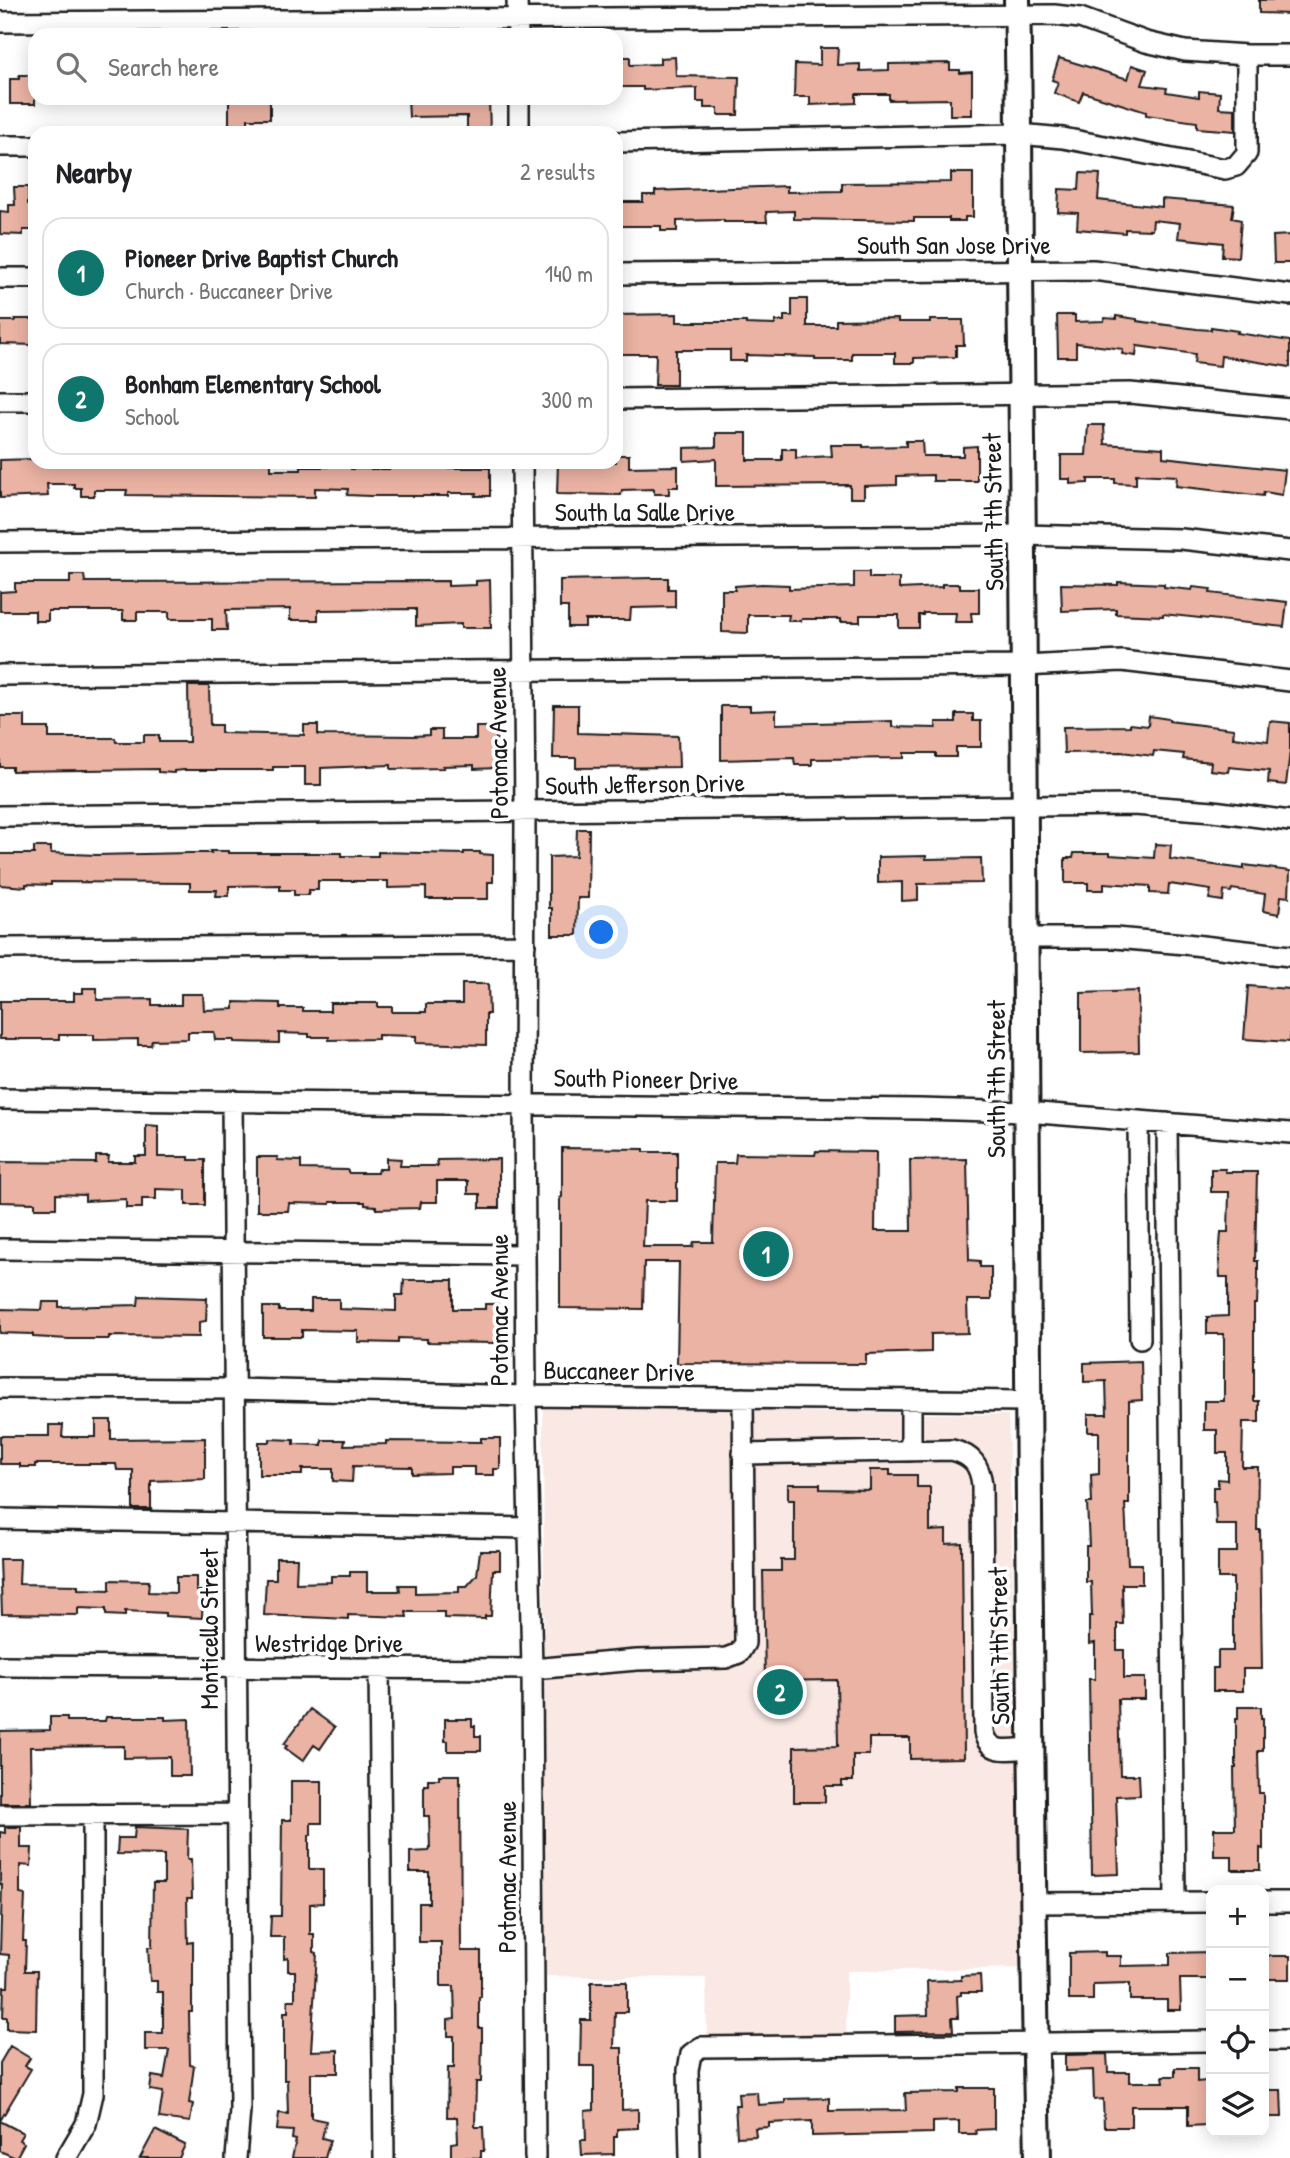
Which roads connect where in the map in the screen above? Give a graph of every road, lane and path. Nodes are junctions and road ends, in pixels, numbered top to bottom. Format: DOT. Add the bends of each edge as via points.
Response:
graph roads {
  1 [pos="1017,7"];
  2 [pos="518,18"];
  3 [pos="0,22"];
  4 [pos="1247,55"];
  5 [pos="1290,55"];
  6 [pos="519,105"];
  7 [pos="519,126"];
  8 [pos="1018,134"];
  9 [pos="623,142"];
  10 [pos="0,146"];
  11 [pos="28,146"];
  12 [pos="1020,270"];
  13 [pos="623,274"];
  14 [pos="0,278"];
  15 [pos="28,278"];
  16 [pos="1290,295"];
  17 [pos="1021,393"];
  18 [pos="623,398"];
  19 [pos="0,401"];
  20 [pos="28,401"];
  21 [pos="1290,409"];
  22 [pos="522,469"];
  23 [pos="1023,535"];
  24 [pos="522,539"];
  25 [pos="0,542"];
  26 [pos="1290,551"];
  27 [pos="1024,666"];
  28 [pos="524,670"];
  29 [pos="0,675"];
  30 [pos="1290,681"];
  31 [pos="1025,806"];
  32 [pos="525,812"];
  33 [pos="0,816"];
  34 [pos="1290,821"];
  35 [pos="1026,938"];
  36 [pos="525,945"];
  37 [pos="0,948"];
  38 [pos="1290,956"];
  39 [pos="0,1099"];
  40 [pos="232,1100"];
  41 [pos="524,1104"];
  42 [pos="1026,1112"];
  43 [pos="1138,1121"];
  44 [pos="1167,1124"];
  45 [pos="1290,1133"];
  46 [pos="0,1249"];
  47 [pos="233,1251"];
  48 [pos="525,1255"];
  49 [pos="1140,1339"];
  50 [pos="0,1388"];
  51 [pos="234,1390"];
  52 [pos="526,1396"];
  53 [pos="743,1398"];
  54 [pos="911,1400"];
  55 [pos="1027,1401"];
  56 [pos="911,1451"];
  57 [pos="743,1454"];
  58 [pos="0,1520"];
  59 [pos="234,1523"];
  60 [pos="529,1528"];
  61 [pos="0,1666"];
  62 [pos="235,1669"];
  63 [pos="379,1669"];
  64 [pos="532,1669"];
  65 [pos="1030,1748"];
  66 [pos="93,1814"];
  67 [pos="236,1814"];
  68 [pos="0,1815"];
  69 [pos="1175,1902"];
  70 [pos="1206,1902"];
  71 [pos="1269,1902"];
  72 [pos="1290,1902"];
  73 [pos="1032,1903"];
  74 [pos="1269,2040"];
  75 [pos="1290,2040"];
  76 [pos="1206,2041"];
  77 [pos="1035,2043"];
  78 [pos="66,2158"];
  79 [pos="236,2158"];
  80 [pos="384,2158"];
  81 [pos="535,2158"];
  82 [pos="690,2158"];
  83 [pos="1038,2158"];
  1 -- 2 [label="street"];
  1 -- 4 [label="street" via="1080,18 1185,51"];
  1 -- 8 [label="main road, South 7th Street"];
  2 -- 3 [label="street"];
  4 -- 5 [label="street"];
  4 -- 8 [label="street" via="1247,153 1236,166 1226,169 1063,138"];
  6 -- 7 [label="street"];
  8 -- 9 [label="street"];
  8 -- 12 [label="main road, South 7th Street"];
  10 -- 11 [label="street"];
  12 -- 13 [label="street, South San Jose Drive"];
  12 -- 16 [label="street, South San Jose Drive" via="1093,270"];
  12 -- 17 [label="main road, South 7th Street"];
  14 -- 15 [label="street"];
  17 -- 18 [label="street"];
  17 -- 21 [label="street" via="1130,393"];
  17 -- 23 [label="main road, South 7th Street"];
  19 -- 20 [label="street"];
  22 -- 24 [label="street, Potomac Avenue"];
  23 -- 24 [label="street, South la Salle Drive"];
  23 -- 26 [label="street, South la Salle Drive" via="1181,539"];
  23 -- 27 [label="main road, South 7th Street"];
  24 -- 25 [label="street, South la Salle Drive"];
  24 -- 28 [label="street, Potomac Avenue"];
  27 -- 28 [label="street"];
  27 -- 30 [label="street" via="1122,661"];
  27 -- 31 [label="main road, South 7th Street"];
  28 -- 29 [label="street"];
  28 -- 32 [label="street, Potomac Avenue"];
  31 -- 32 [label="street, South Jefferson Drive"];
  31 -- 34 [label="street, South Jefferson Drive" via="1134,805"];
  31 -- 35 [label="main road, South 7th Street"];
  32 -- 33 [label="street, South Jefferson Drive"];
  32 -- 36 [label="street, Potomac Avenue"];
  35 -- 38 [label="street" via="1115,938"];
  35 -- 42 [label="main road, South 7th Street"];
  36 -- 37 [label="street"];
  36 -- 41 [label="street, Potomac Avenue"];
  39 -- 40 [label="street, South Pioneer Drive"];
  40 -- 41 [label="street, South Pioneer Drive"];
  40 -- 47 [label="street, Monticello Street"];
  41 -- 42 [label="street, South Pioneer Drive"];
  41 -- 48 [label="street, Potomac Avenue"];
  42 -- 43 [label="street, South Pioneer Drive"];
  42 -- 55 [label="main road, South 7th Street"];
  43 -- 44 [label="street, South Pioneer Drive"];
  43 -- 49 [label="street"];
  44 -- 45 [label="street, South Pioneer Drive"];
  44 -- 69 [label="street"];
  46 -- 47 [label="street"];
  47 -- 48 [label="street"];
  47 -- 51 [label="street, Monticello Street"];
  48 -- 52 [label="street, Potomac Avenue"];
  50 -- 51 [label="street, Buccaneer Drive"];
  51 -- 52 [label="street, Buccaneer Drive"];
  51 -- 59 [label="street, Monticello Street"];
  52 -- 53 [label="street, Buccaneer Drive"];
  52 -- 60 [label="street, Potomac Avenue"];
  53 -- 54 [label="street, Buccaneer Drive"];
  53 -- 57 [label="street"];
  54 -- 55 [label="street, Buccaneer Drive"];
  54 -- 56 [label="street"];
  55 -- 65 [label="main road, South 7th Street"];
  56 -- 57 [label="street"];
  56 -- 65 [label="street" via="964,1453 981,1472 984,1732 991,1747"];
  57 -- 64 [label="street, Westridge Drive" via="745,1643 739,1653 726,1658"];
  58 -- 59 [label="street"];
  59 -- 60 [label="street"];
  59 -- 62 [label="street, Monticello Street"];
  60 -- 64 [label="street, Potomac Avenue"];
  61 -- 62 [label="street, Westridge Drive"];
  62 -- 63 [label="street, Westridge Drive"];
  62 -- 67 [label="street, Monticello Street"];
  63 -- 64 [label="street, Westridge Drive"];
  63 -- 80 [label="street"];
  64 -- 81 [label="street, Potomac Avenue"];
  65 -- 73 [label="main road, South 7th Street"];
  66 -- 67 [label="street"];
  66 -- 68 [label="street"];
  66 -- 78 [label="street" via="93,2094 86,2124"];
  67 -- 79 [label="street, Monticello Street" via="240,2110"];
  69 -- 70 [label="street"];
  69 -- 73 [label="street"];
  71 -- 72 [label="street"];
  73 -- 77 [label="main road, South 7th Street"];
  74 -- 75 [label="street"];
  76 -- 77 [label="street"];
  77 -- 82 [label="street" via="701,2047 691,2054 688,2070"];
  77 -- 83 [label="main road, South 7th Street"];
}
